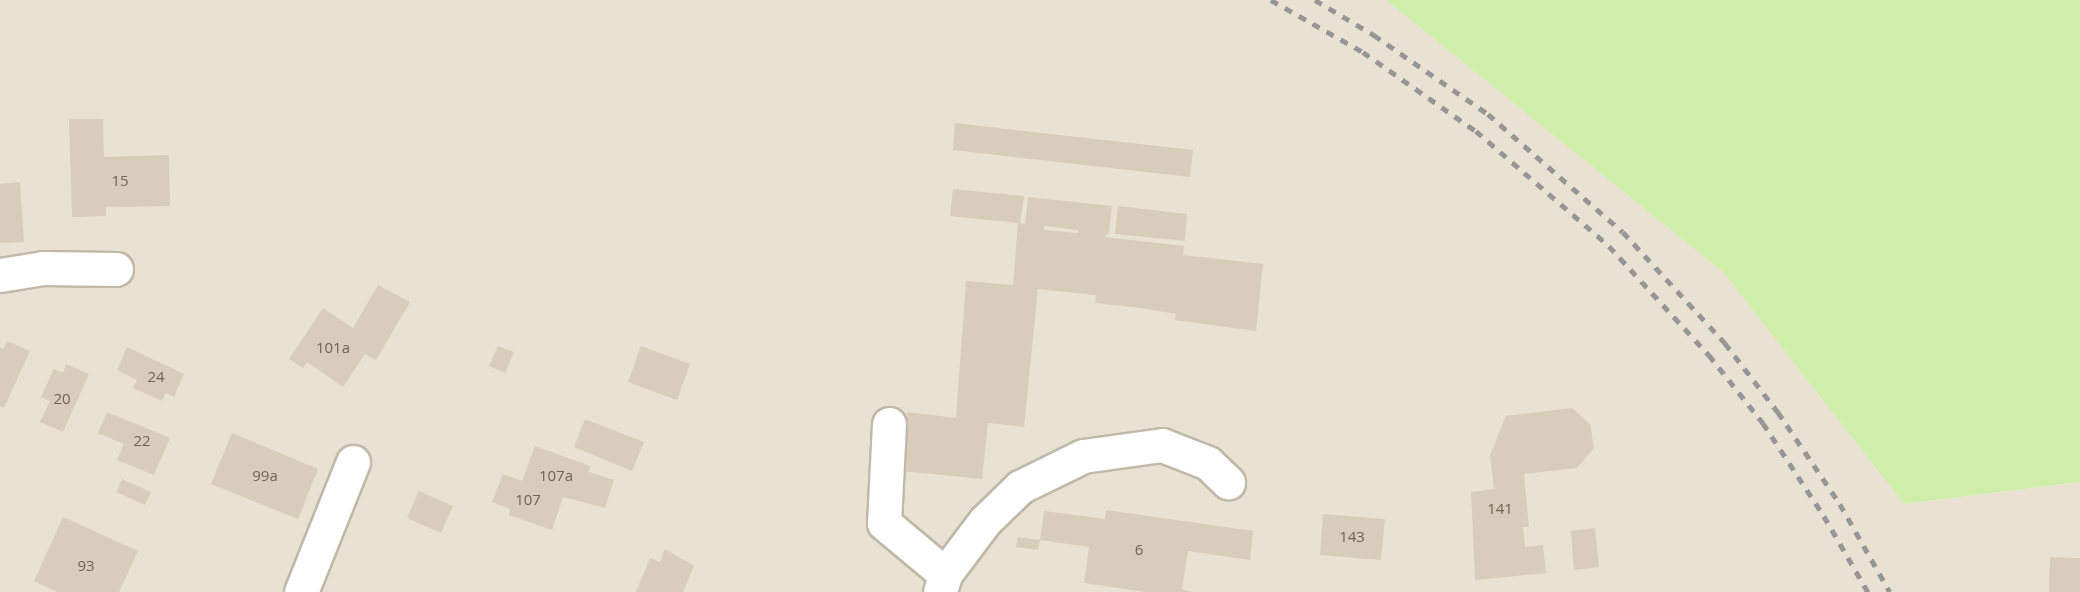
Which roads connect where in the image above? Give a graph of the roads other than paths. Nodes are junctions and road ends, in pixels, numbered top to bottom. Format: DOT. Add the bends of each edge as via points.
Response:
graph roads {
  1 [pos="116,269"];
  2 [pos="0,275"];
  3 [pos="889,424"];
  4 [pos="353,462"];
  5 [pos="1228,482"];
  6 [pos="942,583"];
  7 [pos="301,592"];
  1 -- 2 [label="street" via="43,268"];
  3 -- 6 [label="street" via="884,523"];
  4 -- 7 [label="street"];
  5 -- 6 [label="street" via="1208,463 1162,445 1083,456 1020,487 985,521"];
}
